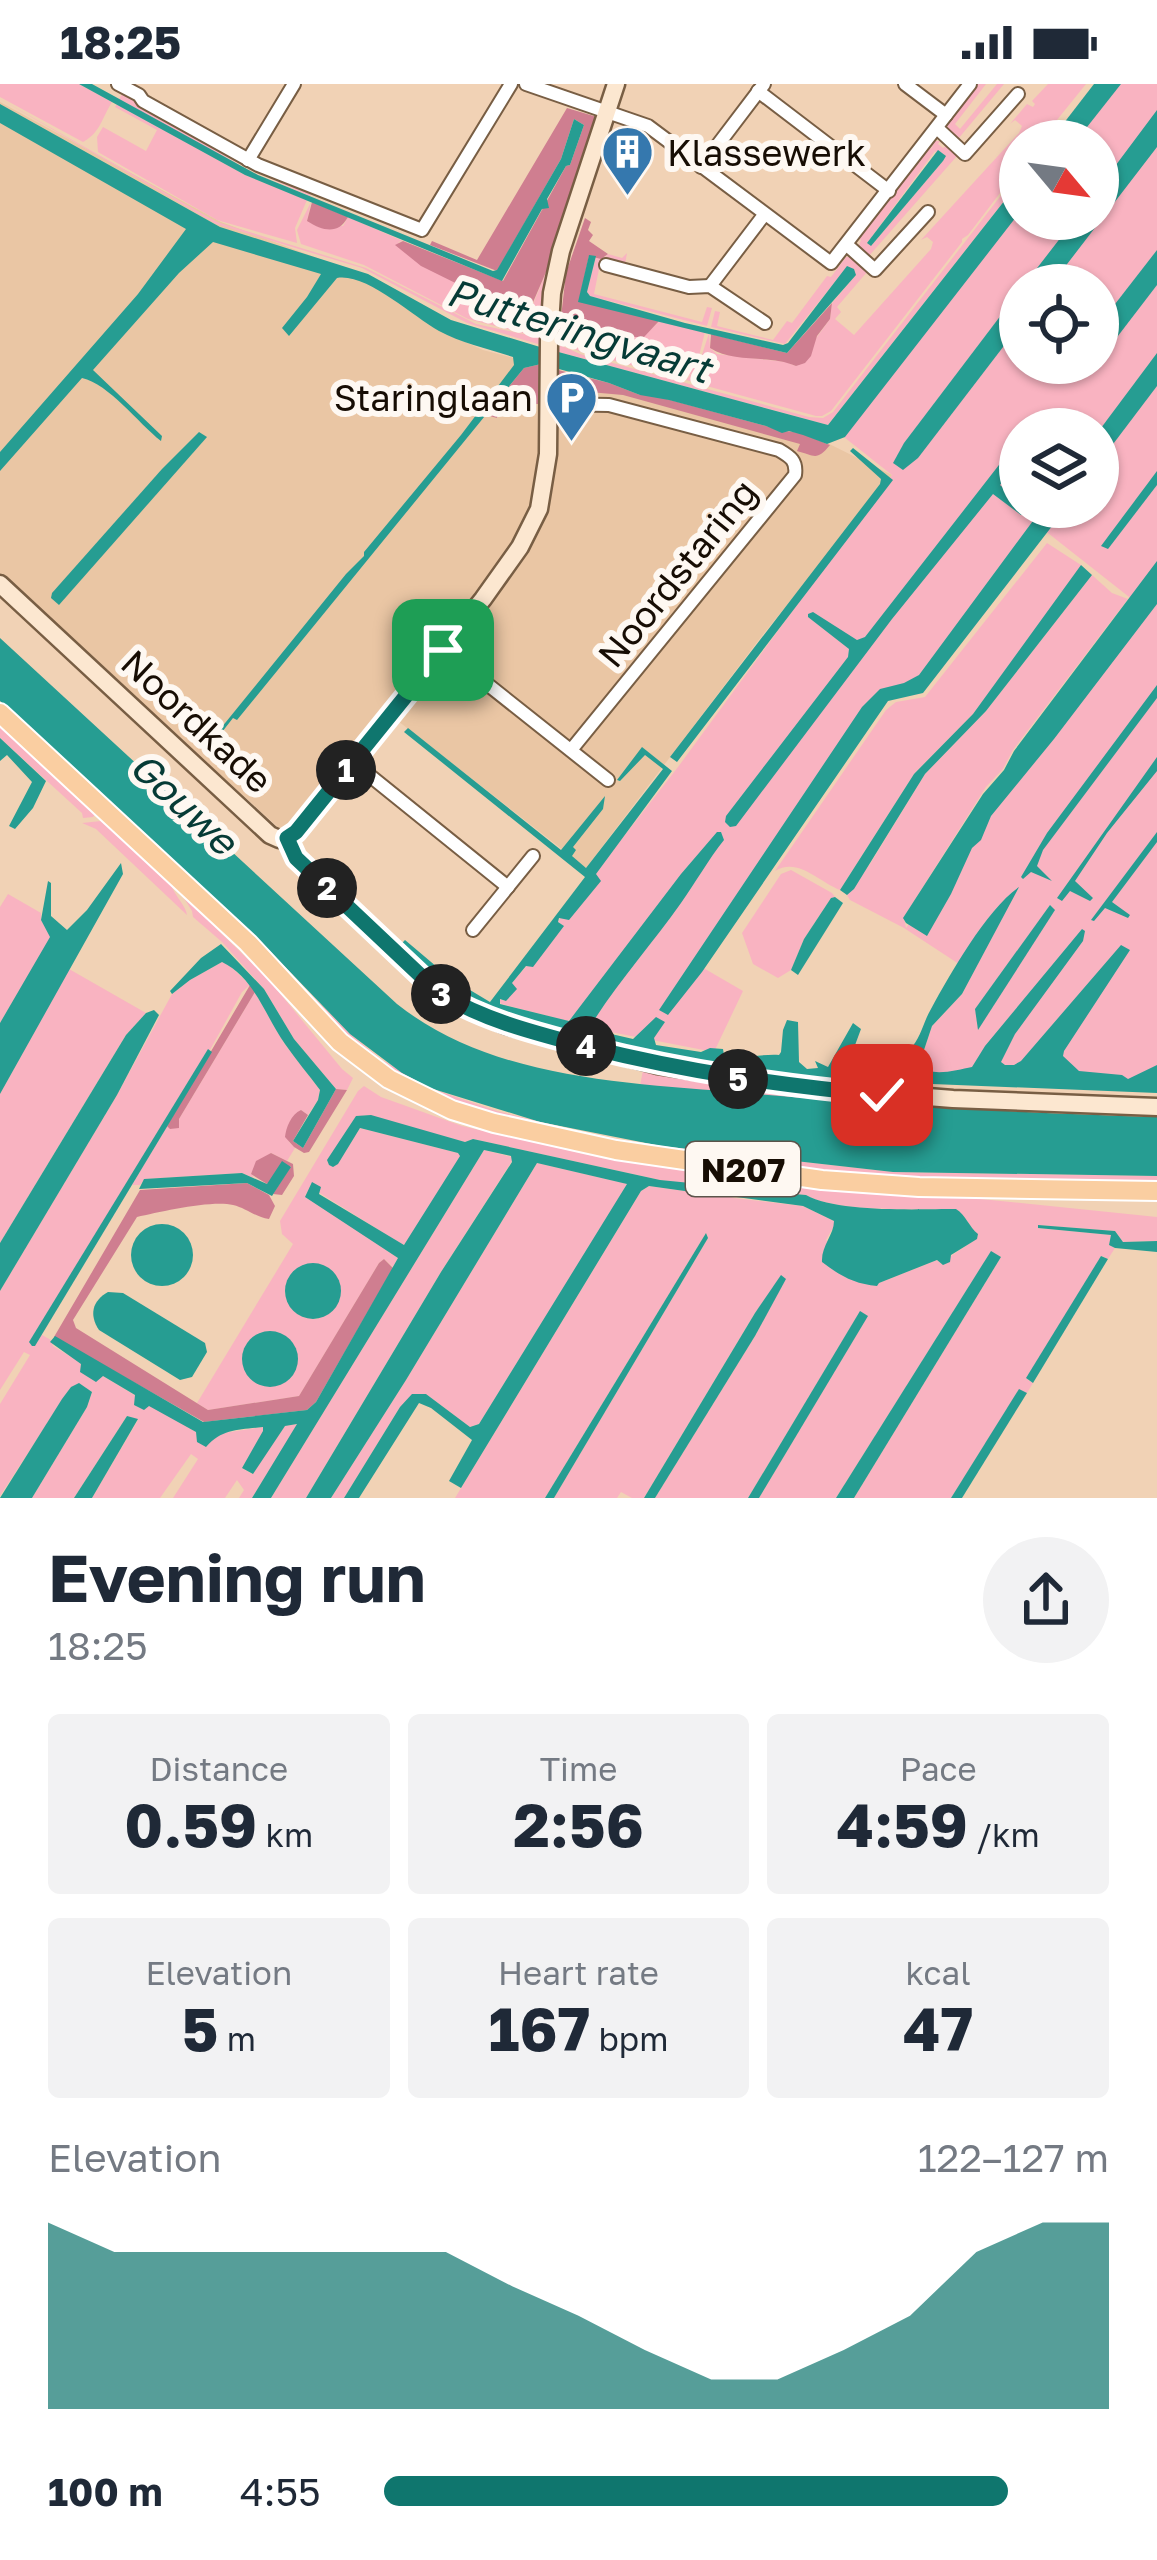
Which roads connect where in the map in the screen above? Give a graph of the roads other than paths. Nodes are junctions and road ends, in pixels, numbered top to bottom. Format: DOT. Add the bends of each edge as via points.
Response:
graph roads {
  1 [pos="118,84"];
  2 [pos="293,84"];
  3 [pos="511,84"];
  4 [pos="526,84"];
  5 [pos="616,84"];
  6 [pos="905,84"];
  7 [pos="970,84"];
  8 [pos="761,88"];
  9 [pos="142,90"];
  10 [pos="1018,94"];
  11 [pos="607,112"];
  12 [pos="946,115"];
  13 [pos="937,128"];
  14 [pos="248,160"];
  15 [pos="701,166"];
  16 [pos="889,190"];
  17 [pos="928,212"];
  18 [pos="764,215"];
  19 [pos="847,245"];
  20 [pos="606,266"];
  21 [pos="710,286"];
  22 [pos="766,323"];
  23 [pos="549,404"];
  24 [pos="0,584"];
  25 [pos="443,650"];
  26 [pos="0,712"];
  27 [pos="571,750"];
  28 [pos="352,762"];
  29 [pos="608,780"];
  30 [pos="287,838"];
  31 [pos="533,856"];
  32 [pos="508,887"];
  33 [pos="473,930"];
  34 [pos="1157,1107"];
  35 [pos="1039,1190"];
  36 [pos="1157,1191"];
  37 [pos="1157,1204"];
  1 -- 9 [label="street"];
  2 -- 14 [label="street"];
  3 -- 14 [label="street" via="422,230"];
  4 -- 11 [label="street"];
  5 -- 11 [label="street"];
  6 -- 12 [label="street"];
  7 -- 12 [label="street"];
  8 -- 15 [label="street"];
  8 -- 16 [label="street"];
  9 -- 14 [label="street" via="143,101"];
  10 -- 13 [label="street" via="964,154"];
  11 -- 15 [label="street" via="648,126"];
  11 -- 23 [label="street" via="552,292"];
  12 -- 13 [label="street"];
  13 -- 16 [label="street"];
  15 -- 18 [label="street"];
  16 -- 19 [label="street"];
  17 -- 19 [label="street" via="875,270"];
  18 -- 19 [label="street" via="831,263"];
  18 -- 21 [label="street"];
  20 -- 21 [label="street"];
  21 -- 22 [label="street"];
  23 -- 25 [label="street" via="546,476 531,529"];
  23 -- 27 [label="street, Noordstaring" via="609,405 779,450 796,466"];
  24 -- 30 [label="street, Noordkade" via="269,836"];
  25 -- 27 [label="street"];
  25 -- 28 [label="street"];
  26 -- 35 [label="main road, N207" via="248,943 340,1042 419,1095 494,1123 665,1158 868,1184"];
  27 -- 29 [label="street"];
  28 -- 30 [label="street"];
  28 -- 32 [label="street"];
  30 -- 34 [label="street, Noordkade" via="296,858 422,978 506,1025 658,1064 781,1084"];
  31 -- 32 [label="street"];
  32 -- 33 [label="street"];
  35 -- 36 [label="main road, N207"];
  35 -- 37 [label="main road, N207"];
}
